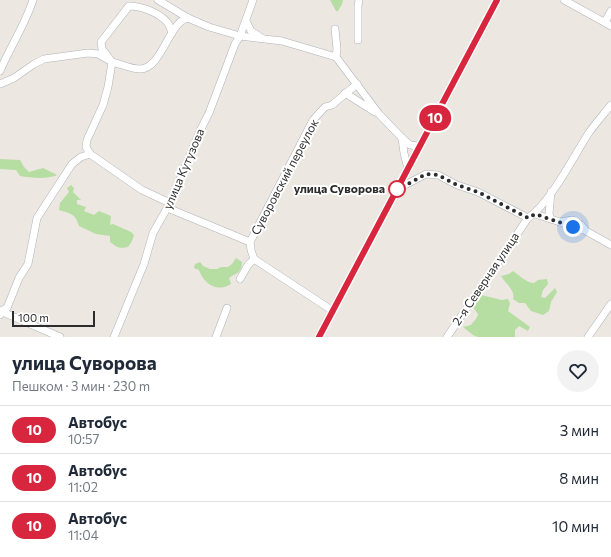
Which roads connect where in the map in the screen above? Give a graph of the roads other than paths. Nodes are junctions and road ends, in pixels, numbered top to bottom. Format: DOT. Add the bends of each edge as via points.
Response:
graph roads {
  1 [pos="33,0"];
  2 [pos="158,0"];
  3 [pos="253,0"];
  4 [pos="359,0"];
  5 [pos="497,0"];
  6 [pos="564,0"];
  7 [pos="611,11"];
  8 [pos="188,18"];
  9 [pos="246,21"];
  10 [pos="608,24"];
  11 [pos="335,29"];
  12 [pos="172,33"];
  13 [pos="240,36"];
  14 [pos="262,38"];
  15 [pos="358,40"];
  16 [pos="336,58"];
  17 [pos="112,62"];
  18 [pos="0,71"];
  19 [pos="0,84"];
  20 [pos="357,84"];
  21 [pos="345,93"];
  22 [pos="611,105"];
  23 [pos="379,114"];
  24 [pos="402,138"];
  25 [pos="420,146"];
  26 [pos="90,154"];
  27 [pos="408,169"];
  28 [pos="399,186"];
  29 [pos="551,192"];
  30 [pos="170,203"];
  31 [pos="535,214"];
  32 [pos="528,218"];
  33 [pos="551,220"];
  34 [pos="250,242"];
  35 [pos="611,245"];
  36 [pos="254,259"];
  37 [pos="240,279"];
  38 [pos="611,304"];
  39 [pos="227,308"];
  40 [pos="333,310"];
  41 [pos="0,312"];
  42 [pos="60,337"];
  43 [pos="114,337"];
  44 [pos="216,337"];
  45 [pos="319,337"];
  46 [pos="447,337"];
  47 [pos="588,337"];
  1 -- 18 [label="street" via="28,17"];
  2 -- 8 [label="street"];
  3 -- 9 [label="street, улица Кутузова"];
  4 -- 15 [label="street"];
  5 -- 25 [label="street"];
  6 -- 10 [label="street"];
  7 -- 10 [label="street"];
  8 -- 12 [label="street" via="180,21"];
  8 -- 13 [label="street"];
  9 -- 13 [label="street, улица Кутузова"];
  9 -- 14 [label="street" via="251,31"];
  11 -- 16 [label="street"];
  12 -- 17 [label="street" via="159,55 145,68"];
  12 -- 17 [label="street" via="167,22 157,15 137,6 129,6 101,42 102,49"];
  13 -- 14 [label="street"];
  13 -- 30 [label="street, улица Кутузова"];
  14 -- 16 [label="street" via="282,41"];
  16 -- 20 [label="street"];
  17 -- 19 [label="street" via="98,54 88,53 44,59"];
  17 -- 26 [label="street" via="103,106 87,140 86,147"];
  20 -- 21 [label="street, Суворовский переулок"];
  20 -- 23 [label="street"];
  21 -- 23 [label="street"];
  21 -- 34 [label="street, Суворовский переулок" via="332,105 325,107 313,120"];
  22 -- 29 [label="street, 2-я Северная улица" via="589,133"];
  23 -- 24 [label="street"];
  24 -- 25 [label="street" via="410,145"];
  24 -- 27 [label="street"];
  25 -- 27 [label="street"];
  26 -- 30 [label="street" via="142,190"];
  26 -- 41 [label="street" via="72,164 37,218 28,264 18,278 7,308"];
  27 -- 28 [label="street"];
  28 -- 32 [label="street" via="426,174 438,175"];
  28 -- 40 [label="street"];
  29 -- 31 [label="street, 2-я Северная улица"];
  29 -- 33 [label="street"];
  30 -- 34 [label="street" via="170,209"];
  30 -- 43 [label="street, улица Кутузова" via="153,233 144,264"];
  31 -- 32 [label="street, 2-я Северная улица"];
  31 -- 33 [label="street"];
  32 -- 46 [label="street, 2-я Северная улица"];
  33 -- 35 [label="street" via="572,220"];
  34 -- 36 [label="street"];
  36 -- 37 [label="street"];
  36 -- 40 [label="street"];
  38 -- 47 [label="street"];
  39 -- 44 [label="street"];
  40 -- 45 [label="street"];
  41 -- 42 [label="street"];
}
